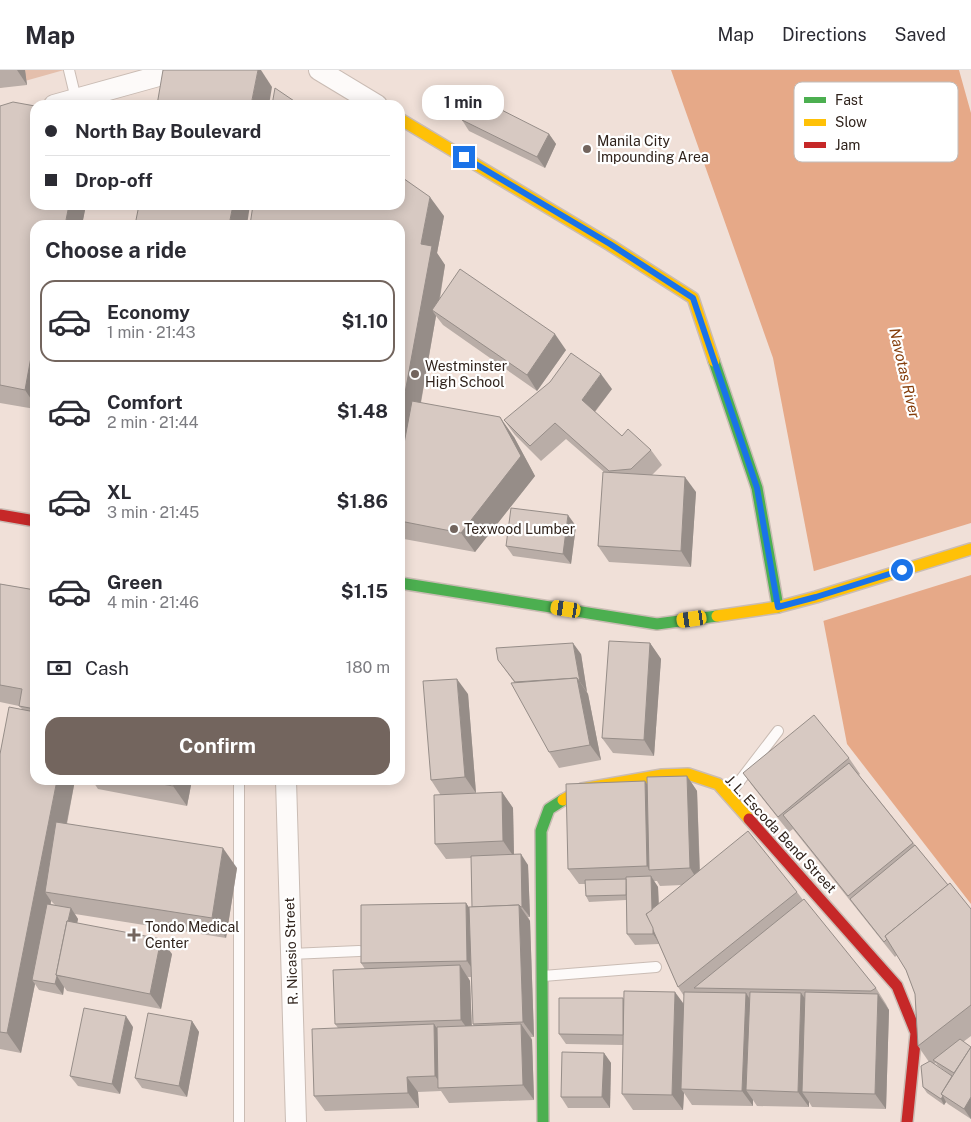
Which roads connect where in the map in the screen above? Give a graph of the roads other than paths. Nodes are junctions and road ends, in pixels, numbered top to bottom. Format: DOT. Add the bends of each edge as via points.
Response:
graph roads {
  1 [pos="69,70"];
  2 [pos="180,70"];
  3 [pos="319,70"];
  4 [pos="76,99"];
  5 [pos="72,100"];
  6 [pos="369,100"];
  7 [pos="405,122"];
  8 [pos="0,514"];
  9 [pos="30,520"];
  10 [pos="971,549"];
  11 [pos="405,584"];
  12 [pos="778,607"];
  13 [pos="778,731"];
  14 [pos="239,785"];
  15 [pos="286,785"];
  16 [pos="728,796"];
  17 [pos="359,951"];
  18 [pos="291,954"];
  19 [pos="656,967"];
  20 [pos="542,976"];
  21 [pos="239,1122"];
  22 [pos="296,1122"];
  23 [pos="543,1122"];
  24 [pos="907,1122"];
  1 -- 4 [label="lane"];
  2 -- 4 [label="street"];
  3 -- 6 [label="street"];
  4 -- 5 [label="street"];
  7 -- 12 [label="street" via="610,244 693,298 757,488"];
  8 -- 9 [label="street"];
  10 -- 12 [label="street"];
  11 -- 12 [label="street" via="657,624"];
  13 -- 16 [label="lane"];
  14 -- 21 [label="lane"];
  15 -- 18 [label="street, R. Nicasio Street"];
  16 -- 20 [label="street, J. L. Escoda Bend Street" via="718,784 688,774 662,775 582,789 549,809 541,831"];
  16 -- 24 [label="street, J. L. Escoda Bend Street" via="897,986 916,1033"];
  17 -- 18 [label="lane"];
  18 -- 22 [label="street, R. Nicasio Street"];
  19 -- 20 [label="lane"];
  20 -- 23 [label="street, J. L. Escoda Bend Street"];
}
